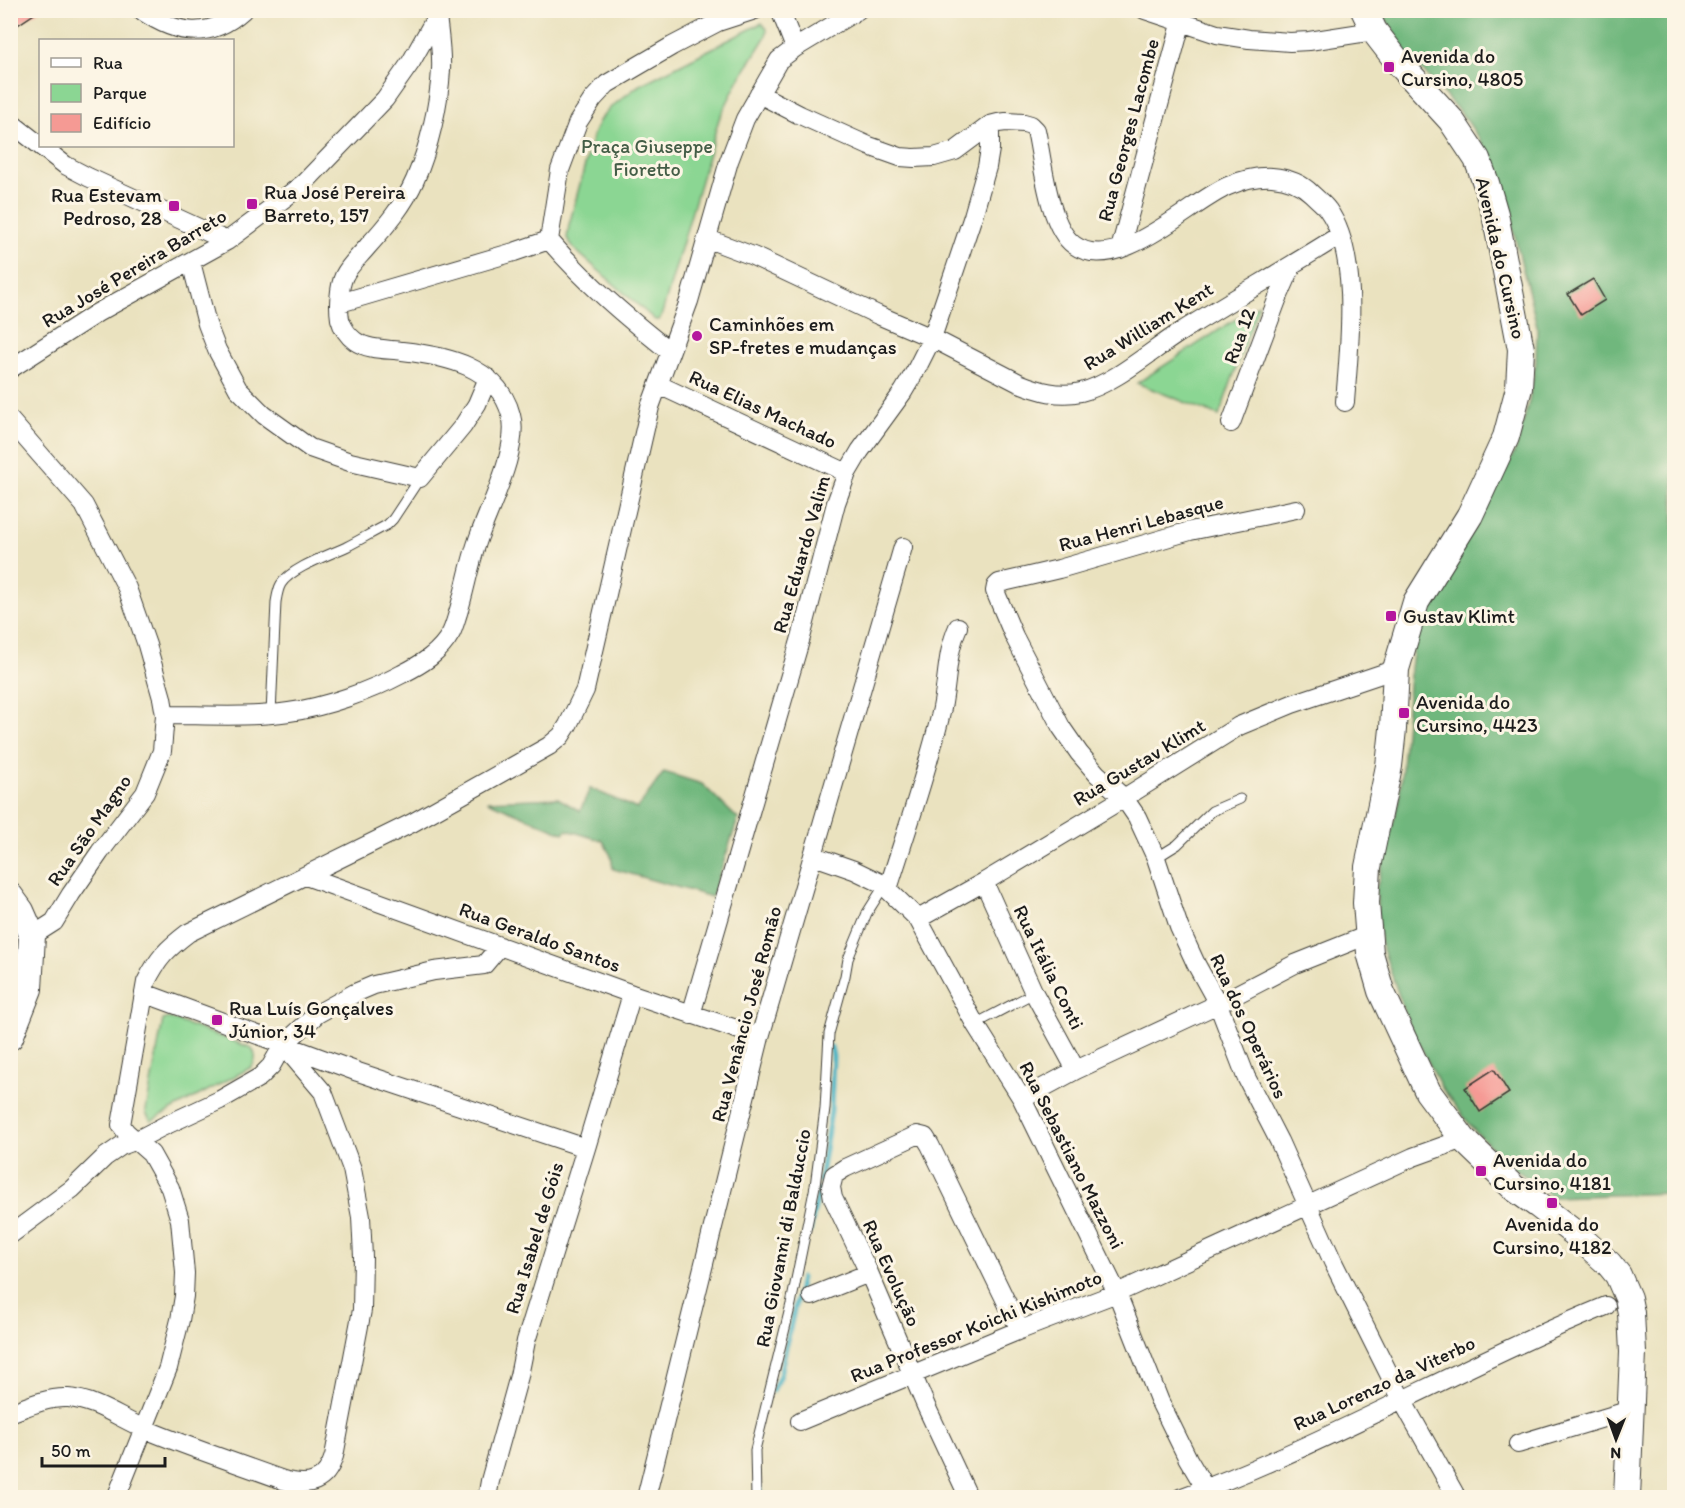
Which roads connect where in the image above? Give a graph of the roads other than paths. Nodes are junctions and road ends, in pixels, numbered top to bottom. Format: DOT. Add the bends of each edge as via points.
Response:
graph roads {
  1 [pos="141,10"];
  2 [pos="243,10"];
  3 [pos="755,10"];
  4 [pos="780,10"];
  5 [pos="858,10"];
  6 [pos="1145,10"];
  7 [pos="439,13"];
  8 [pos="715,16"];
  9 [pos="1369,21"];
  10 [pos="1181,24"];
  11 [pos="795,48"];
  12 [pos="759,94"];
  13 [pos="10,122"];
  14 [pos="990,125"];
  15 [pos="39,144"];
  16 [pos="44,147"];
  17 [pos="1340,235"];
  18 [pos="708,239"];
  19 [pos="549,240"];
  20 [pos="227,241"];
  21 [pos="1119,249"];
  22 [pos="191,262"];
  23 [pos="1292,266"];
  24 [pos="340,303"];
  25 [pos="932,338"];
  26 [pos="669,351"];
  27 [pos="10,369"];
  28 [pos="488,378"];
  29 [pos="659,385"];
  30 [pos="1345,402"];
  31 [pos="10,420"];
  32 [pos="1232,423"];
  33 [pos="847,474"];
  34 [pos="420,478"];
  35 [pos="1296,509"];
  36 [pos="903,547"];
  37 [pos="999,584"];
  38 [pos="958,627"];
  39 [pos="1396,669"];
  40 [pos="271,714"];
  41 [pos="165,715"];
  42 [pos="1124,798"];
  43 [pos="1239,799"];
  44 [pos="814,856"];
  45 [pos="1156,858"];
  46 [pos="306,876"];
  47 [pos="984,882"];
  48 [pos="886,888"];
  49 [pos="10,896"];
  50 [pos="918,919"];
  51 [pos="1368,935"];
  52 [pos="32,936"];
  53 [pos="500,946"];
  54 [pos="144,993"];
  55 [pos="1034,993"];
  56 [pos="632,994"];
  57 [pos="1218,1004"];
  58 [pos="692,1015"];
  59 [pos="975,1024"];
  60 [pos="10,1037"];
  61 [pos="760,1037"];
  62 [pos="283,1045"];
  63 [pos="1076,1070"];
  64 [pos="1022,1099"];
  65 [pos="1463,1139"];
  66 [pos="137,1140"];
  67 [pos="586,1148"];
  68 [pos="827,1190"];
  69 [pos="1308,1205"];
  70 [pos="10,1235"];
  71 [pos="869,1272"];
  72 [pos="1117,1293"];
  73 [pos="812,1296"];
  74 [pos="1606,1306"];
  75 [pos="1020,1330"];
  76 [pos="912,1376"];
  77 [pos="1402,1400"];
  78 [pos="1630,1410"];
  79 [pos="10,1413"];
  80 [pos="800,1421"];
  81 [pos="144,1428"];
  82 [pos="1518,1444"];
  83 [pos="1208,1493"];
  84 [pos="116,1497"];
  85 [pos="487,1497"];
  86 [pos="646,1497"];
  87 [pos="756,1497"];
  88 [pos="969,1497"];
  89 [pos="1180,1497"];
  90 [pos="1457,1497"];
  91 [pos="1627,1497"];
  1 -- 2 [label="street" via="171,27 205,31 218,28"];
  3 -- 8 [label="street"];
  4 -- 11 [label="street"];
  5 -- 11 [label="street"];
  6 -- 10 [label="street"];
  7 -- 20 [label="street, Rua José Pereira Barreto" via="385,99 304,183"];
  7 -- 24 [label="street" via="441,71 424,156 404,202 346,272"];
  8 -- 19 [label="street" via="607,84 593,99 578,122 560,170"];
  9 -- 10 [label="street" via="1317,40 1290,42 1217,34"];
  9 -- 39 [label="main road, Avenida do Cursino" via="1398,62 1451,120 1477,159 1495,214 1521,349 1519,388 1506,437 1470,515 1416,602"];
  10 -- 21 [label="street, Rua Georges Lacombe"];
  11 -- 12 [label="street" via="779,60"];
  12 -- 14 [label="street" via="900,157 934,157 955,151"];
  12 -- 18 [label="street" via="729,161"];
  13 -- 15 [label="street"];
  14 -- 21 [label="street" via="1024,123 1036,130 1054,215 1065,238 1086,250"];
  14 -- 25 [label="street, Rua Eduardo Valim" via="987,167"];
  16 -- 20 [label="street" via="109,188"];
  17 -- 21 [label="street" via="1328,210 1305,187 1284,178 1256,176 1228,186 1143,239"];
  17 -- 23 [label="street, Rua William Kent"];
  17 -- 30 [label="street" via="1350,279"];
  18 -- 25 [label="street, Rua William Kent" via="753,255"];
  18 -- 26 [label="street"];
  19 -- 24 [label="street"];
  19 -- 26 [label="street" via="600,294"];
  20 -- 22 [label="street, Rua José Pereira Barreto"];
  22 -- 27 [label="street, Rua José Pereira Barreto" via="88,318"];
  22 -- 34 [label="street" via="217,351 238,389 264,415 310,448"];
  23 -- 25 [label="street, Rua William Kent" via="1180,332 1104,384 1083,392 1053,394 1018,383"];
  23 -- 32 [label="street, Rua 12"];
  24 -- 28 [label="street" via="340,320 354,341 378,349 466,364"];
  25 -- 33 [label="street, Rua Eduardo Valim" via="903,392"];
  26 -- 29 [label="street"];
  28 -- 34 [label="street" via="463,426"];
  28 -- 40 [label="street" via="511,413 513,432 456,620 444,645 420,665 377,687 293,712"];
  29 -- 33 [label="street, Rua Elias Machado"];
  29 -- 46 [label="street" via="639,447 585,690 561,736 508,771"];
  31 -- 41 [label="street, Rua São Magno" via="84,505 127,588"];
  33 -- 58 [label="street, Rua Eduardo Valim"];
  34 -- 40 [label="lane" via="387,525 323,556 281,583 276,602"];
  35 -- 37 [label="street, Rua Henri Lebasque" via="1190,531"];
  36 -- 44 [label="street, Rua Venâncio José Romão"];
  37 -- 42 [label="street, Rua dos Operários" via="995,591 1014,636 1061,727 1078,753"];
  38 -- 48 [label="street" via="934,743"];
  39 -- 42 [label="street, Rua Gustav Klimt" via="1239,726"];
  39 -- 51 [label="main road, Avenida do Cursino" via="1389,766 1368,867"];
  40 -- 41 [label="street"];
  41 -- 52 [label="street, Rua São Magno" via="162,751 145,793 54,922"];
  42 -- 45 [label="street, Rua dos Operários"];
  42 -- 47 [label="street, Rua Gustav Klimt"];
  43 -- 45 [label="lane" via="1212,812 1177,845"];
  44 -- 48 [label="street, Rua Sebastiano Mazzoni" via="854,870"];
  44 -- 61 [label="street, Rua Venâncio José Romão"];
  45 -- 57 [label="street, Rua dos Operários" via="1179,927"];
  46 -- 53 [label="street, Rua Geraldo Santos"];
  46 -- 54 [label="street" via="188,933 156,962"];
  47 -- 50 [label="street, Rua Gustav Klimt"];
  47 -- 55 [label="street, Rua Itália Conti"];
  48 -- 50 [label="street, Rua Sebastiano Mazzoni"];
  48 -- 68 [label="lane, Rua Giovanni di Balduccio" via="867,913 848,959 829,1034 825,1109"];
  49 -- 52 [label="main road"];
  50 -- 59 [label="street, Rua Sebastiano Mazzoni"];
  51 -- 57 [label="street" via="1294,964"];
  51 -- 65 [label="main road, Avenida do Cursino" via="1381,991 1396,1026 1428,1092"];
  52 -- 60 [label="main road" via="29,989"];
  53 -- 56 [label="street, Rua Geraldo Santos"];
  53 -- 62 [label="street" via="484,965 402,977 355,993 316,1014"];
  54 -- 62 [label="street"];
  54 -- 66 [label="street" via="121,1125"];
  55 -- 59 [label="lane"];
  55 -- 63 [label="street, Rua Itália Conti"];
  56 -- 58 [label="street, Rua Geraldo Santos"];
  56 -- 67 [label="street, Rua Isabel de Góis"];
  57 -- 63 [label="street"];
  57 -- 69 [label="street, Rua dos Operários" via="1246,1077"];
  58 -- 61 [label="street, Rua Geraldo Santos"];
  59 -- 64 [label="street, Rua Sebastiano Mazzoni"];
  61 -- 86 [label="street, Rua Venâncio José Romão"];
  62 -- 66 [label="street" via="260,1077"];
  62 -- 67 [label="street"];
  62 -- 81 [label="street" via="323,1092 352,1169 361,1217 362,1310 334,1456 328,1472 320,1478 292,1483"];
  63 -- 64 [label="street"];
  64 -- 72 [label="street, Rua Sebastiano Mazzoni"];
  65 -- 69 [label="street, Rua Professor Koichi Kishimoto" via="1413,1157"];
  65 -- 78 [label="main road, Avenida do Cursino" via="1514,1188 1577,1235 1618,1275 1628,1298 1632,1328"];
  66 -- 70 [label="street" via="105,1157 72,1189"];
  66 -- 81 [label="street" via="151,1154 170,1188 180,1220 185,1273 178,1330 168,1368"];
  67 -- 85 [label="street, Rua Isabel de Góis" via="526,1341"];
  68 -- 71 [label="street, Rua Evolução"];
  68 -- 75 [label="street" via="837,1172 922,1135"];
  68 -- 87 [label="lane, Rua Giovanni di Balduccio" via="789,1313 755,1450"];
  69 -- 72 [label="street, Rua Professor Koichi Kishimoto"];
  69 -- 77 [label="street, Rua dos Operários"];
  71 -- 73 [label="street"];
  71 -- 76 [label="street, Rua Evolução"];
  72 -- 75 [label="street, Rua Professor Koichi Kishimoto"];
  72 -- 83 [label="street, Rua Sebastiano Mazzoni" via="1160,1402"];
  74 -- 77 [label="street, Rua Lorenzo da Viterbo"];
  75 -- 76 [label="street, Rua Professor Koichi Kishimoto"];
  76 -- 80 [label="street, Rua Professor Koichi Kishimoto"];
  76 -- 88 [label="street, Rua Evolução"];
  77 -- 83 [label="street, Rua Lorenzo da Viterbo"];
  77 -- 90 [label="street, Rua dos Operários"];
  78 -- 82 [label="street"];
  78 -- 91 [label="main road, Avenida do Cursino"];
  79 -- 81 [label="street" via="43,1401 68,1398 102,1407"];
  81 -- 84 [label="street"];
  83 -- 89 [label="street, Rua Lorenzo da Viterbo"];
}
